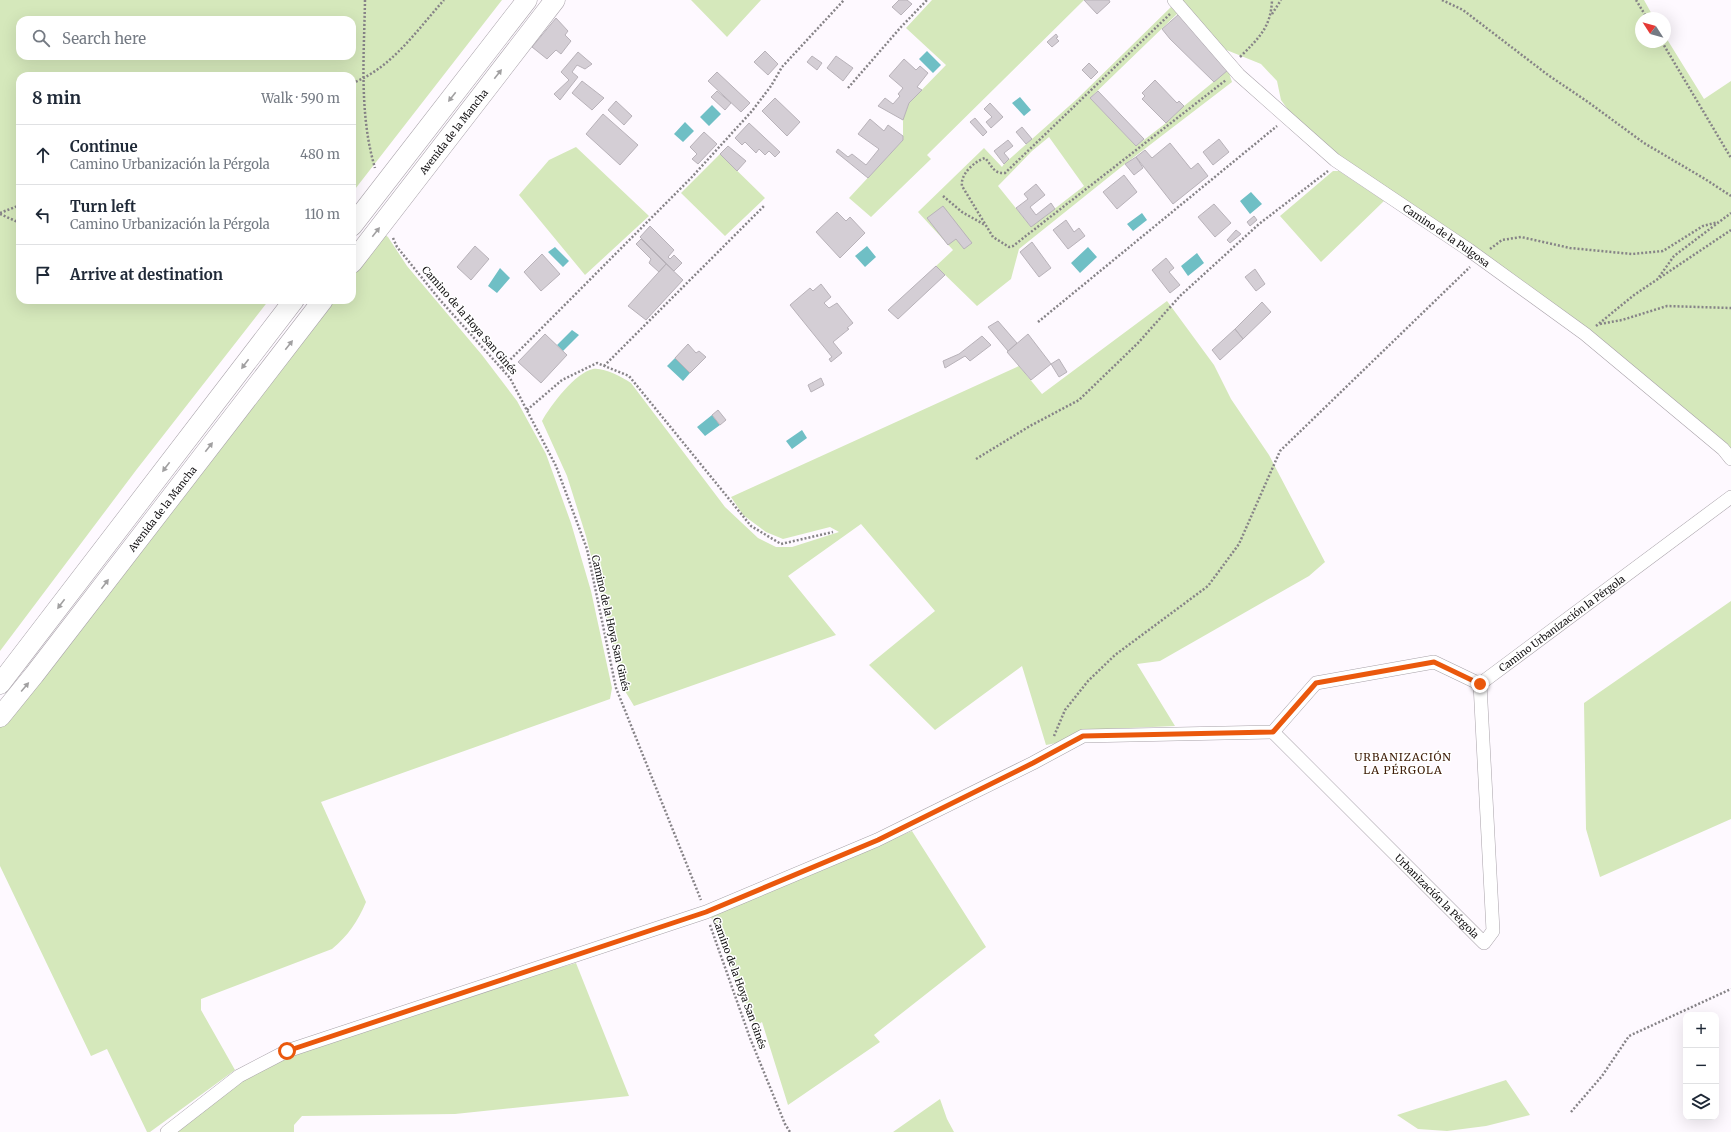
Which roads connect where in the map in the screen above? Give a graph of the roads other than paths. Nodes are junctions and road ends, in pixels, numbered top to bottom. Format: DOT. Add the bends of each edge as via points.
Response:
graph roads {
  1 [pos="527,0"];
  2 [pos="555,0"];
  3 [pos="1177,3"];
  4 [pos="356,221"];
  5 [pos="356,258"];
  6 [pos="291,304"];
  7 [pos="320,304"];
  8 [pos="1731,459"];
  9 [pos="1731,497"];
  10 [pos="0,684"];
  11 [pos="1480,684"];
  12 [pos="0,717"];
  13 [pos="1273,732"];
  14 [pos="168,1132"];
  1 -- 4 [label="main road, one-way"];
  5 -- 2 [label="main road, Avenida de la Mancha, one-way"];
  3 -- 8 [label="street, Camino de la Pulgosa" via="1234,69 1338,162 1480,258 1585,334 1723,449"];
  6 -- 10 [label="main road, one-way"];
  12 -- 7 [label="main road, Avenida de la Mancha, one-way"];
  9 -- 11 [label="street, Camino Urbanización la Pérgola"];
  11 -- 13 [label="street" via="1434,662 1316,683"];
  11 -- 13 [label="street, Urbanización la Pérgola" via="1493,931 1484,943"];
  13 -- 14 [label="street" via="1083,736 878,840 706,912 287,1051 240,1076"];
}
